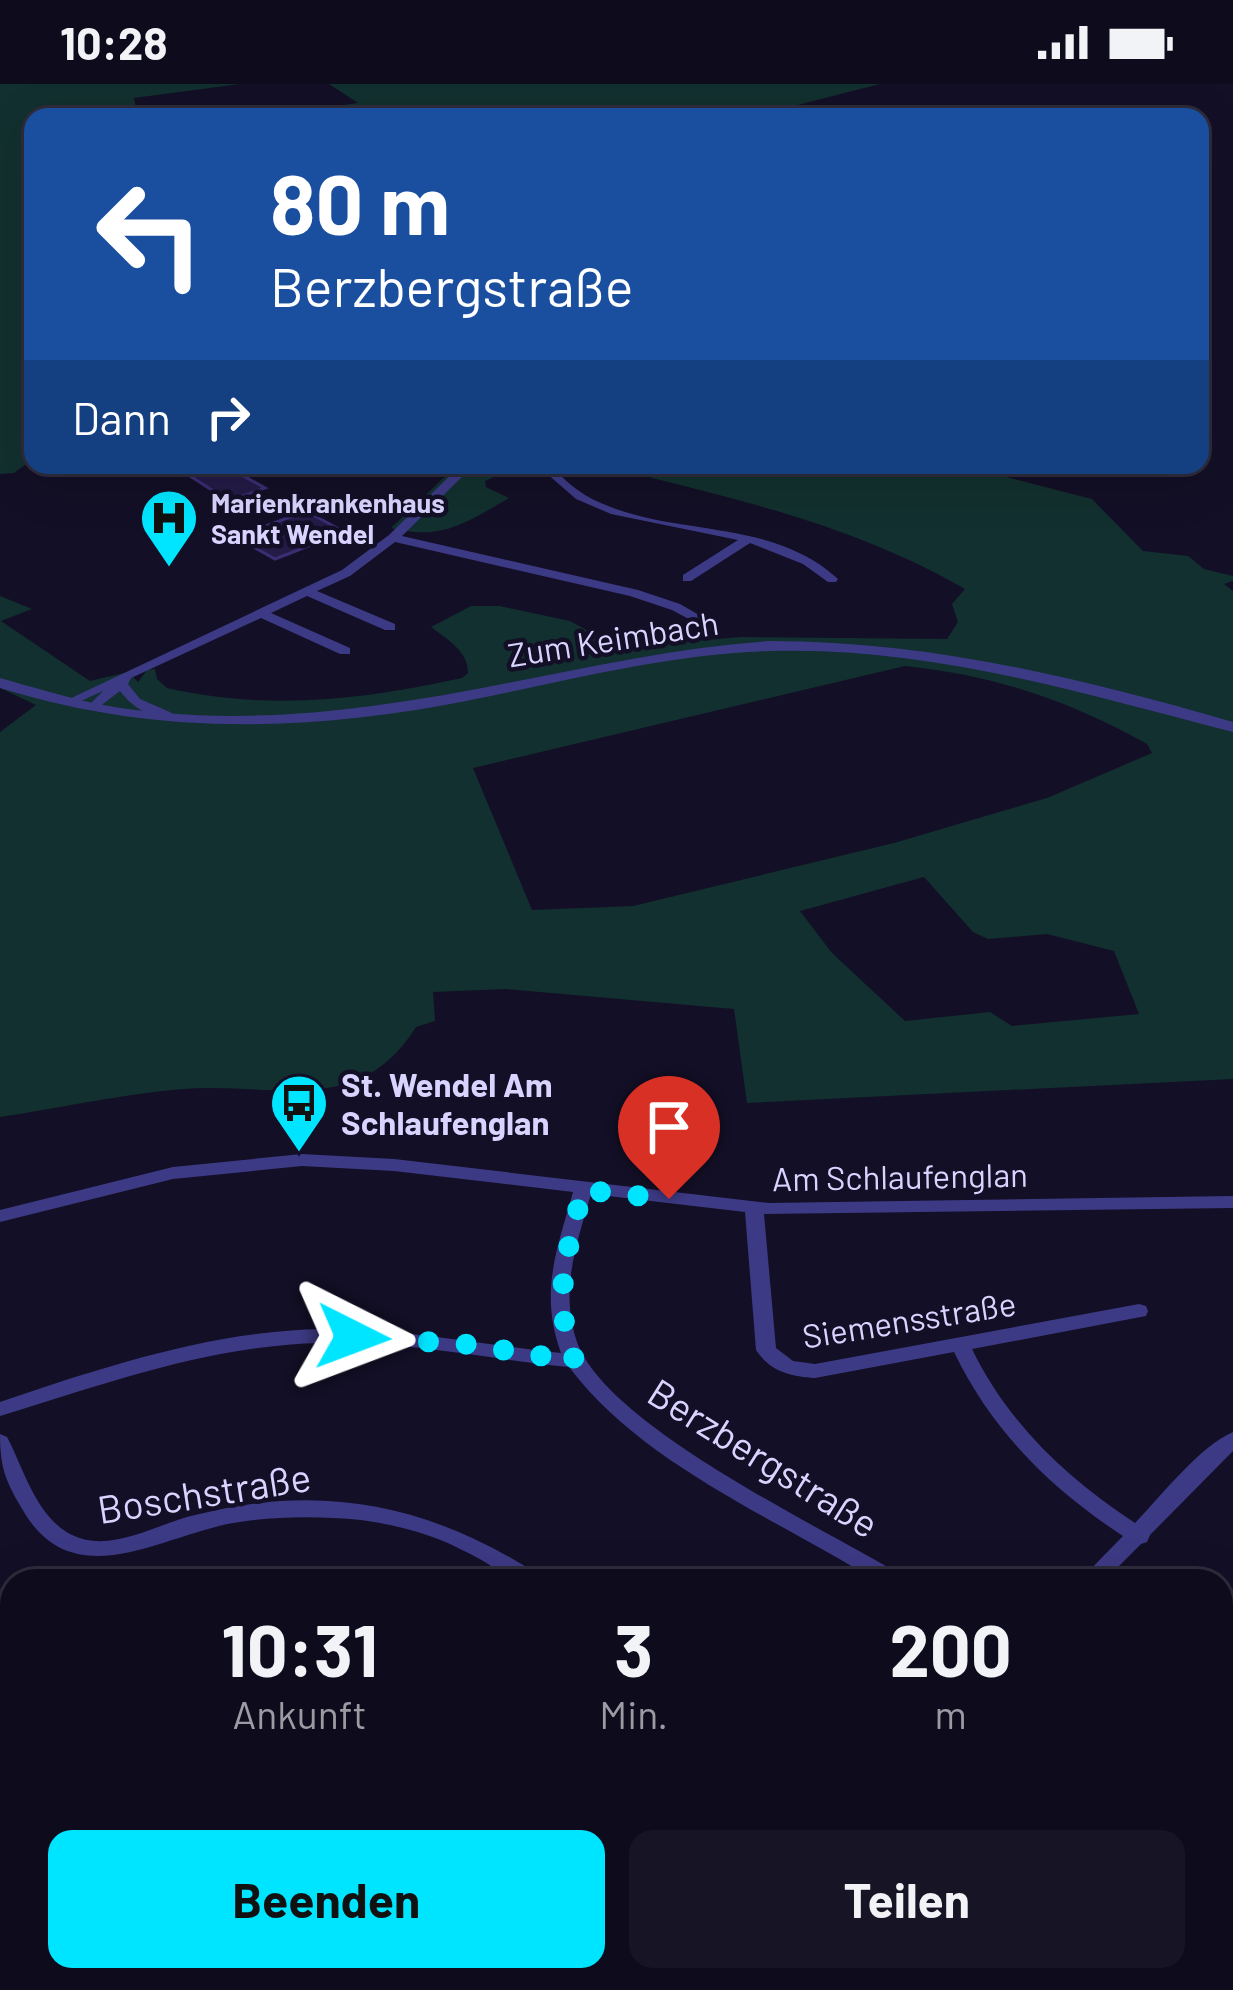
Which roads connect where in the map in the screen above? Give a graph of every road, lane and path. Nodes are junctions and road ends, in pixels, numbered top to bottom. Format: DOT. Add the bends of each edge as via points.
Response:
graph roads {
  1 [pos="459,474"];
  2 [pos="553,474"];
  3 [pos="392,538"];
  4 [pos="746,541"];
  5 [pos="687,578"];
  6 [pos="832,579"];
  7 [pos="310,593"];
  8 [pos="265,615"];
  9 [pos="714,627"];
  10 [pos="390,628"];
  11 [pos="345,651"];
  12 [pos="125,678"];
  13 [pos="0,683"];
  14 [pos="72,701"];
  15 [pos="95,706"];
  16 [pos="166,716"];
  17 [pos="1233,727"];
  18 [pos="583,1190"];
  19 [pos="1233,1202"];
  20 [pos="754,1208"];
  21 [pos="0,1216"];
  22 [pos="1139,1311"];
  23 [pos="960,1344"];
  24 [pos="575,1361"];
  25 [pos="0,1409"];
  26 [pos="1233,1440"];
  27 [pos="0,1442"];
  28 [pos="1140,1536"];
  29 [pos="511,1569"];
  30 [pos="873,1569"];
  31 [pos="1103,1569"];
  1 -- 3 [label="street"];
  2 -- 4 [label="street" via="608,508"];
  3 -- 7 [label="street"];
  3 -- 9 [label="street" via="676,607"];
  4 -- 5 [label="street"];
  4 -- 6 [label="street"];
  7 -- 8 [label="street"];
  7 -- 10 [label="street"];
  8 -- 11 [label="street"];
  8 -- 12 [label="street"];
  12 -- 14 [label="street"];
  12 -- 15 [label="street"];
  12 -- 16 [label="street" via="135,702"];
  13 -- 14 [label="street, Zum Keimbach"];
  14 -- 15 [label="street, Zum Keimbach"];
  15 -- 16 [label="street, Zum Keimbach"];
  16 -- 17 [label="street, Zum Keimbach" via="349,715 691,651 834,645 976,662"];
  18 -- 20 [label="street, Am Schlaufenglan"];
  18 -- 21 [label="street, Am Schlaufenglan" via="302,1160 173,1173"];
  18 -- 24 [label="street, Berzbergstraße" via="560,1276"];
  19 -- 20 [label="street, Am Schlaufenglan"];
  20 -- 23 [label="street, Siemensstraße" via="766,1351 780,1365 815,1371"];
  22 -- 23 [label="street, Siemensstraße"];
  23 -- 28 [label="street" via="1002,1420 1032,1454"];
  24 -- 25 [label="street" via="386,1338 267,1340 137,1366"];
  24 -- 30 [label="street, Berzbergstraße" via="641,1429"];
  26 -- 28 [label="street"];
  27 -- 29 [label="street, Boschstraße" via="43,1525 73,1545 118,1546 283,1509 359,1510 419,1521"];
  28 -- 31 [label="street"];
}
